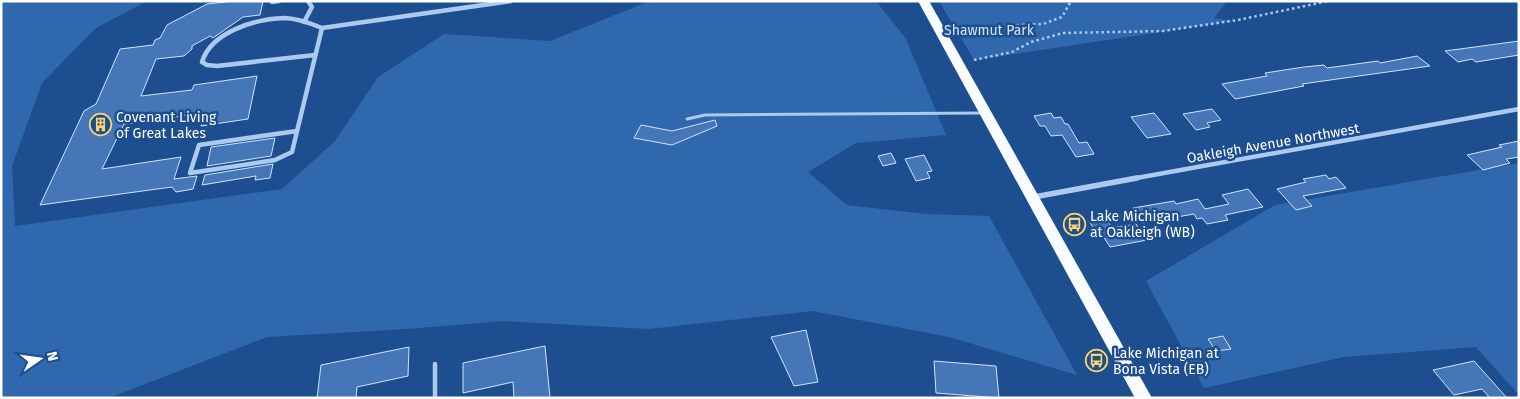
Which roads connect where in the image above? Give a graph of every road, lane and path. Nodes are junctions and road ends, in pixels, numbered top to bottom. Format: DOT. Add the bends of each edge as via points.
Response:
graph roads {
  1 [pos="279,1"];
  2 [pos="308,1"];
  3 [pos="511,1"];
  4 [pos="923,1"];
  5 [pos="1072,1"];
  6 [pos="1329,1"];
  7 [pos="272,2"];
  8 [pos="506,2"];
  9 [pos="304,22"];
  10 [pos="322,28"];
  11 [pos="956,28"];
  12 [pos="315,55"];
  13 [pos="974,60"];
  14 [pos="1519,108"];
  15 [pos="984,113"];
  16 [pos="688,119"];
  17 [pos="297,131"];
  18 [pos="1031,198"];
  19 [pos="435,364"];
  20 [pos="435,398"];
  21 [pos="1144,398"];
  1 -- 7 [label="street"];
  2 -- 9 [label="street" via="312,7"];
  3 -- 8 [label="street"];
  4 -- 15 [label="highway"];
  5 -- 11 [label="path" via="1062,17 1043,24"];
  6 -- 13 [label="path" via="1247,19 1162,31 1063,33 1031,42 1012,52"];
  8 -- 10 [label="street"];
  9 -- 10 [label="street"];
  9 -- 12 [label="street" via="285,18 262,21 222,36 208,48 202,62 217,66"];
  10 -- 12 [label="street"];
  12 -- 17 [label="street"];
  14 -- 18 [label="street, Oakleigh Avenue Northwest"];
  15 -- 16 [label="lane" via="705,115"];
  15 -- 18 [label="highway"];
  17 -- 17 [label="street" via="199,145 190,174 275,160 292,152"];
  18 -- 21 [label="highway"];
  19 -- 20 [label="lane"];
}
